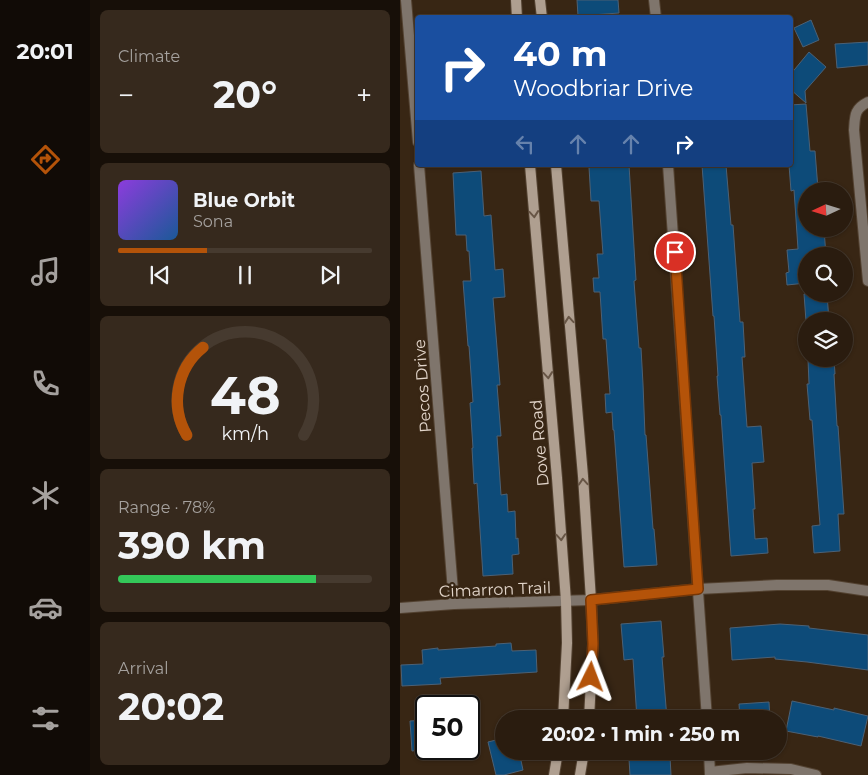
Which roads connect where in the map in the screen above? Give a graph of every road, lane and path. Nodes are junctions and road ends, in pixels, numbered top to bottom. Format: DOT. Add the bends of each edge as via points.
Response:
graph roads {
  1 [pos="406,0"];
  2 [pos="516,0"];
  3 [pos="540,0"];
  4 [pos="654,0"];
  5 [pos="517,15"];
  6 [pos="542,15"];
  7 [pos="656,15"];
  8 [pos="868,102"];
  9 [pos="415,106"];
  10 [pos="419,167"];
  11 [pos="530,167"];
  12 [pos="556,167"];
  13 [pos="668,167"];
  14 [pos="868,281"];
  15 [pos="698,589"];
  16 [pos="868,590"];
  17 [pos="591,600"];
  18 [pos="566,601"];
  19 [pos="454,604"];
  20 [pos="400,608"];
  21 [pos="563,710"];
  22 [pos="589,710"];
  23 [pos="706,710"];
  24 [pos="556,760"];
  25 [pos="582,760"];
  26 [pos="709,760"];
  27 [pos="710,773"];
  28 [pos="554,775"];
  29 [pos="580,775"];
  30 [pos="816,775"];
  1 -- 9 [label="street"];
  2 -- 5 [label="main road"];
  3 -- 6 [label="main road"];
  4 -- 7 [label="street"];
  8 -- 14 [label="street" via="859,107 854,130"];
  10 -- 19 [label="street, Pecos Drive"];
  11 -- 18 [label="main road, Dove Road, one-way"];
  17 -- 12 [label="main road, one-way"];
  13 -- 15 [label="street"];
  15 -- 16 [label="street, Cimarron Trail" via="828,585"];
  15 -- 17 [label="street, Cimarron Trail"];
  15 -- 23 [label="street"];
  17 -- 18 [label="street, Cimarron Trail"];
  17 -- 22 [label="main road" via="593,644"];
  18 -- 19 [label="street, Cimarron Trail"];
  18 -- 21 [label="main road, Dove Road"];
  19 -- 20 [label="street, Cimarron Trail"];
  24 -- 28 [label="main road"];
  25 -- 29 [label="main road"];
  26 -- 27 [label="street"];
  27 -- 30 [label="street" via="747,768 791,769"];
}
